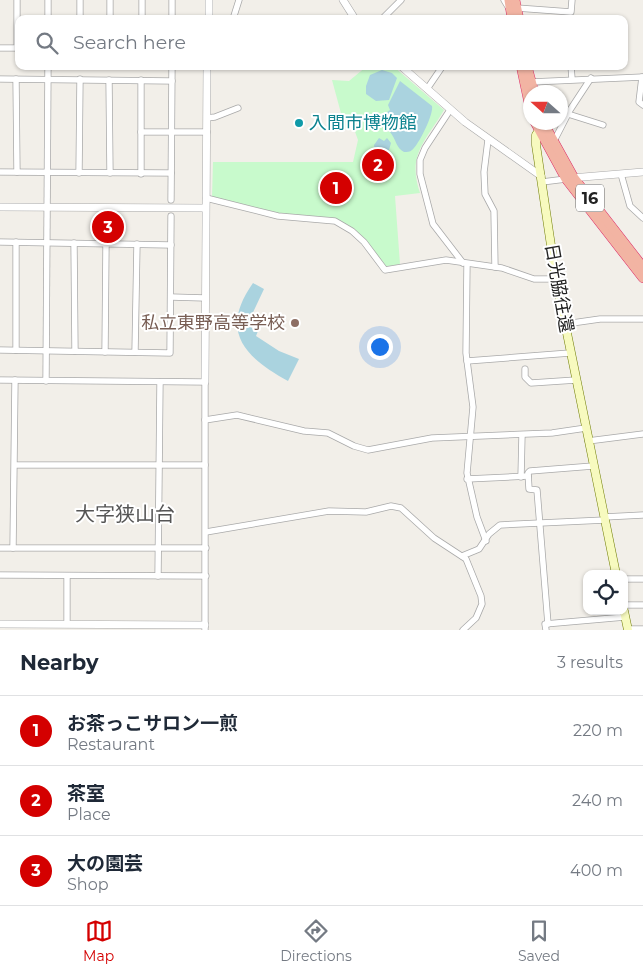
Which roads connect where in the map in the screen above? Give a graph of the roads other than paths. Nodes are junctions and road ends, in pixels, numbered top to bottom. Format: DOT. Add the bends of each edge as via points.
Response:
graph roads {
  1 [pos="17,0"];
  2 [pos="48,0"];
  3 [pos="80,0"];
  4 [pos="110,0"];
  5 [pos="142,0"];
  6 [pos="172,0"];
  7 [pos="209,0"];
  8 [pos="239,0"];
  9 [pos="344,0"];
  10 [pos="401,0"];
  11 [pos="504,0"];
  12 [pos="509,0"];
  13 [pos="572,0"];
  14 [pos="514,10"];
  15 [pos="568,12"];
  16 [pos="17,15"];
  17 [pos="48,15"];
  18 [pos="80,15"];
  19 [pos="110,15"];
  20 [pos="142,15"];
  21 [pos="172,15"];
  22 [pos="209,15"];
  23 [pos="234,15"];
  24 [pos="353,15"];
  25 [pos="386,15"];
  26 [pos="568,15"];
  27 [pos="0,48"];
  28 [pos="15,48"];
  29 [pos="48,70"];
  30 [pos="172,70"];
  31 [pos="207,70"];
  32 [pos="407,70"];
  33 [pos="440,70"];
  34 [pos="522,70"];
  35 [pos="528,70"];
  36 [pos="571,70"];
  37 [pos="642,77"];
  38 [pos="48,78"];
  39 [pos="591,78"];
  40 [pos="0,79"];
  41 [pos="16,79"];
  42 [pos="80,79"];
  43 [pos="572,79"];
  44 [pos="109,80"];
  45 [pos="140,80"];
  46 [pos="172,81"];
  47 [pos="531,82"];
  48 [pos="525,85"];
  49 [pos="532,85"];
  50 [pos="427,89"];
  51 [pos="643,105"];
  52 [pos="238,108"];
  53 [pos="450,110"];
  54 [pos="568,114"];
  55 [pos="207,118"];
  56 [pos="603,125"];
  57 [pos="539,130"];
  58 [pos="543,130"];
  59 [pos="543,130"];
  60 [pos="560,130"];
  61 [pos="141,132"];
  62 [pos="207,132"];
  63 [pos="171,133"];
  64 [pos="488,140"];
  65 [pos="553,144"];
  66 [pos="0,172"];
  67 [pos="17,172"];
  68 [pos="643,172"];
  69 [pos="48,173"];
  70 [pos="79,173"];
  71 [pos="110,173"];
  72 [pos="171,173"];
  73 [pos="141,174"];
  74 [pos="621,174"];
  75 [pos="570,178"];
  76 [pos="541,179"];
  77 [pos="206,198"];
  78 [pos="171,200"];
  79 [pos="0,207"];
  80 [pos="47,207"];
  81 [pos="205,208"];
  82 [pos="171,216"];
  83 [pos="643,218"];
  84 [pos="0,242"];
  85 [pos="16,242"];
  86 [pos="47,243"];
  87 [pos="74,243"];
  88 [pos="106,244"];
  89 [pos="137,244"];
  90 [pos="171,245"];
  91 [pos="465,263"];
  92 [pos="494,267"];
  93 [pos="643,267"];
  94 [pos="643,278"];
  95 [pos="556,279"];
  96 [pos="171,297"];
  97 [pos="205,298"];
  98 [pos="643,319"];
  99 [pos="565,324"];
  100 [pos="0,350"];
  101 [pos="16,350"];
  102 [pos="47,351"];
  103 [pos="75,351"];
  104 [pos="105,352"];
  105 [pos="135,352"];
  106 [pos="570,352"];
  107 [pos="467,361"];
  108 [pos="525,370"];
  109 [pos="0,380"];
  110 [pos="15,380"];
  111 [pos="576,380"];
  112 [pos="46,381"];
  113 [pos="160,382"];
  114 [pos="205,382"];
  115 [pos="205,420"];
  116 [pos="586,428"];
  117 [pos="643,434"];
  118 [pos="522,435"];
  119 [pos="470,436"];
  120 [pos="588,441"];
  121 [pos="15,465"];
  122 [pos="159,465"];
  123 [pos="205,465"];
  124 [pos="593,466"];
  125 [pos="528,476"];
  126 [pos="521,477"];
  127 [pos="468,479"];
  128 [pos="643,514"];
  129 [pos="604,519"];
  130 [pos="540,525"];
  131 [pos="206,532"];
  132 [pos="486,541"];
  133 [pos="0,548"];
  134 [pos="13,548"];
  135 [pos="206,548"];
  136 [pos="159,549"];
  137 [pos="462,556"];
  138 [pos="615,570"];
  139 [pos="0,575"];
  140 [pos="67,576"];
  141 [pos="158,576"];
  142 [pos="206,576"];
  143 [pos="628,579"];
  144 [pos="643,579"];
  145 [pos="628,605"];
  146 [pos="643,605"];
  147 [pos="619,615"];
  148 [pos="625,615"];
  149 [pos="0,624"];
  150 [pos="67,624"];
  151 [pos="205,627"];
  152 [pos="547,627"];
  153 [pos="628,629"];
  154 [pos="643,629"];
  155 [pos="463,630"];
  1 -- 16 [label="street"];
  2 -- 17 [label="street"];
  3 -- 18 [label="street"];
  4 -- 19 [label="street"];
  5 -- 20 [label="street"];
  6 -- 21 [label="street"];
  7 -- 22 [label="street"];
  8 -- 23 [label="street"];
  9 -- 24 [label="street"];
  10 -- 25 [label="street"];
  11 -- 14 [label="street"];
  12 -- 14 [label="highway"];
  13 -- 15 [label="street" via="571,12"];
  14 -- 15 [label="street"];
  15 -- 26 [label="street"];
  27 -- 28 [label="street"];
  29 -- 38 [label="street"];
  30 -- 46 [label="street"];
  31 -- 55 [label="street"];
  32 -- 50 [label="street"];
  33 -- 50 [label="street"];
  34 -- 48 [label="highway"];
  35 -- 47 [label="highway"];
  36 -- 43 [label="street"];
  37 -- 39 [label="street"];
  37 -- 51 [label="street" via="639,102"];
  38 -- 41 [label="street"];
  38 -- 42 [label="street"];
  38 -- 69 [label="street"];
  39 -- 43 [label="street"];
  39 -- 54 [label="street"];
  40 -- 41 [label="street"];
  41 -- 67 [label="street"];
  42 -- 44 [label="street"];
  42 -- 70 [label="street"];
  43 -- 47 [label="street"];
  44 -- 45 [label="street"];
  44 -- 71 [label="street"];
  45 -- 46 [label="street"];
  45 -- 61 [label="street"];
  46 -- 63 [label="street"];
  47 -- 49 [label="highway"];
  50 -- 53 [label="street"];
  52 -- 55 [label="street"];
  53 -- 64 [label="street"];
  53 -- 91 [label="street" via="425,148 420,160 420,174 433,224"];
  54 -- 56 [label="street"];
  55 -- 62 [label="street"];
  57 -- 76 [label="main road, 日光脇往還" via="536,145"];
  58 -- 65 [label="highway, 16"];
  59 -- 75 [label="highway, 16"];
  60 -- 65 [label="street"];
  61 -- 63 [label="street"];
  61 -- 73 [label="street"];
  62 -- 63 [label="street"];
  62 -- 77 [label="street"];
  63 -- 72 [label="street"];
  64 -- 76 [label="street"];
  64 -- 92 [label="street" via="485,194 494,211"];
  65 -- 75 [label="highway, 16"];
  66 -- 67 [label="street"];
  67 -- 69 [label="street"];
  68 -- 74 [label="street"];
  69 -- 70 [label="street"];
  69 -- 80 [label="street"];
  70 -- 71 [label="street"];
  71 -- 73 [label="street"];
  72 -- 73 [label="street"];
  72 -- 78 [label="street"];
  74 -- 75 [label="street"];
  74 -- 83 [label="street" via="630,206"];
  75 -- 76 [label="street"];
  75 -- 93 [label="highway, 16"];
  75 -- 94 [label="highway, 16"];
  76 -- 95 [label="main road, 日光脇往還"];
  77 -- 81 [label="street"];
  77 -- 91 [label="street" via="278,216 334,221 364,242 385,270 446,260"];
  79 -- 80 [label="street"];
  80 -- 81 [label="street"];
  80 -- 86 [label="street"];
  81 -- 97 [label="street"];
  82 -- 90 [label="street"];
  84 -- 85 [label="street"];
  85 -- 86 [label="street"];
  85 -- 101 [label="street"];
  86 -- 87 [label="street"];
  86 -- 102 [label="street"];
  87 -- 88 [label="street"];
  87 -- 103 [label="street"];
  88 -- 89 [label="street"];
  88 -- 104 [label="street"];
  89 -- 90 [label="street"];
  89 -- 105 [label="street"];
  90 -- 96 [label="street"];
  91 -- 92 [label="street"];
  91 -- 107 [label="street"];
  92 -- 95 [label="street" via="534,279"];
  95 -- 99 [label="main road, 日光脇往還"];
  96 -- 97 [label="street"];
  96 -- 105 [label="street" via="170,353"];
  97 -- 114 [label="street"];
  98 -- 99 [label="street" via="600,319"];
  99 -- 106 [label="main road, 日光脇往還"];
  100 -- 101 [label="street"];
  101 -- 102 [label="street"];
  102 -- 103 [label="street"];
  102 -- 112 [label="street"];
  103 -- 104 [label="street"];
  104 -- 105 [label="street"];
  106 -- 107 [label="street"];
  106 -- 111 [label="main road, 日光脇往還"];
  107 -- 119 [label="street" via="472,407"];
  108 -- 111 [label="street" via="525,377 531,383"];
  109 -- 110 [label="street"];
  110 -- 112 [label="street"];
  110 -- 121 [label="street"];
  111 -- 116 [label="main road, 日光脇往還"];
  112 -- 113 [label="street"];
  113 -- 114 [label="street"];
  113 -- 122 [label="street"];
  114 -- 115 [label="street"];
  115 -- 119 [label="street" via="237,415 304,431 328,433 368,450 432,438"];
  115 -- 123 [label="street"];
  116 -- 118 [label="street"];
  116 -- 120 [label="main road, 日光脇往還"];
  117 -- 120 [label="street"];
  118 -- 119 [label="street"];
  118 -- 126 [label="street"];
  119 -- 127 [label="street"];
  120 -- 124 [label="main road, 日光脇往還"];
  121 -- 122 [label="street"];
  121 -- 134 [label="street"];
  122 -- 123 [label="street"];
  122 -- 136 [label="street"];
  123 -- 131 [label="street"];
  124 -- 125 [label="street" via="530,471"];
  124 -- 129 [label="main road, 日光脇往還"];
  125 -- 126 [label="street"];
  125 -- 130 [label="street" via="529,489 537,490"];
  126 -- 127 [label="street"];
  127 -- 132 [label="street"];
  128 -- 129 [label="street"];
  129 -- 130 [label="street"];
  129 -- 138 [label="main road, 日光脇往還"];
  130 -- 132 [label="street" via="500,525"];
  130 -- 152 [label="street"];
  131 -- 135 [label="street"];
  131 -- 137 [label="street" via="328,511 366,512 391,506 401,508 434,538"];
  132 -- 137 [label="street" via="479,549"];
  133 -- 134 [label="street"];
  134 -- 136 [label="street"];
  135 -- 136 [label="street"];
  135 -- 142 [label="street"];
  136 -- 141 [label="street"];
  137 -- 155 [label="street" via="466,559 482,604 477,616"];
  139 -- 140 [label="street"];
  140 -- 141 [label="street"];
  140 -- 150 [label="street"];
  141 -- 142 [label="street"];
  142 -- 151 [label="street"];
  143 -- 144 [label="street"];
  145 -- 146 [label="street"];
  147 -- 152 [label="street"];
  148 -- 153 [label="main road"];
  149 -- 150 [label="street"];
  150 -- 151 [label="street"];
  153 -- 154 [label="street"];
}
